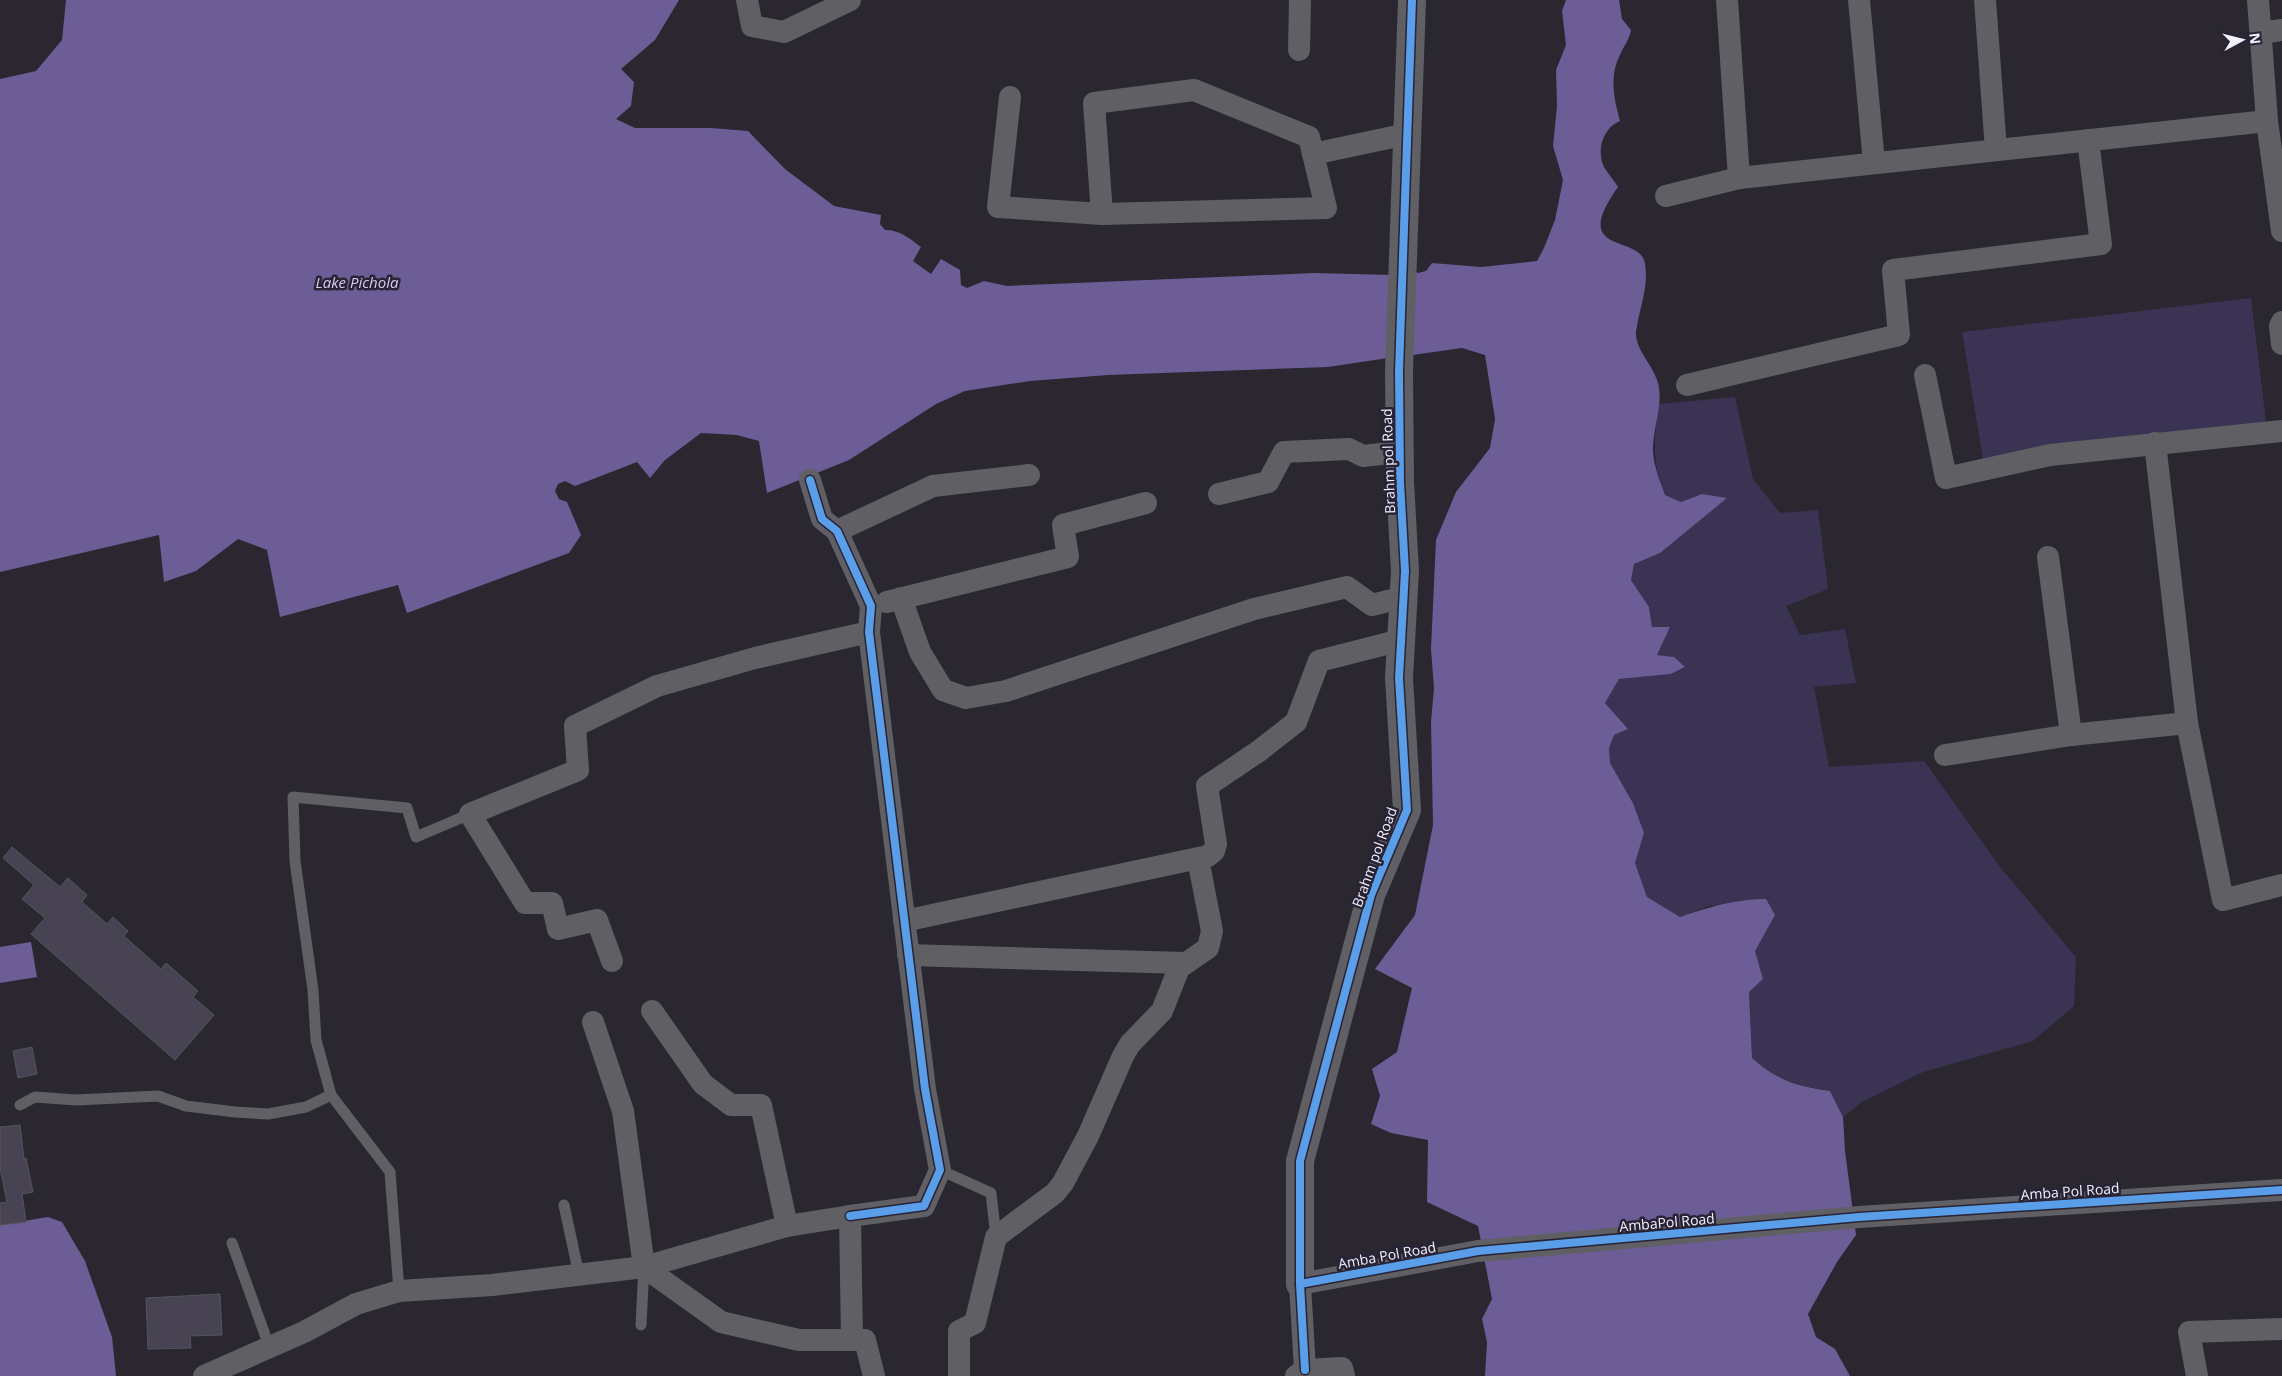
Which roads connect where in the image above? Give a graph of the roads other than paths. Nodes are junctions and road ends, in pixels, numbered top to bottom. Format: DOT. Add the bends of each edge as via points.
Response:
graph roads {
  1 [pos="747,0"];
  2 [pos="850,0"];
  3 [pos="1300,0"];
  4 [pos="1412,0"];
  5 [pos="1727,0"];
  6 [pos="1858,0"];
  7 [pos="1984,0"];
  8 [pos="2258,0"];
  9 [pos="2271,32"];
  10 [pos="1299,50"];
  11 [pos="1010,97"];
  12 [pos="2267,121"];
  13 [pos="1407,134"];
  14 [pos="2088,140"];
  15 [pos="1996,150"];
  16 [pos="1313,154"];
  17 [pos="1874,163"];
  18 [pos="1739,178"];
  19 [pos="1666,196"];
  20 [pos="1102,214"];
  21 [pos="2282,232"];
  22 [pos="2282,322"];
  23 [pos="2282,344"];
  24 [pos="1926,374"];
  25 [pos="1687,385"];
  26 [pos="2282,431"];
  27 [pos="2155,443"];
  28 [pos="1399,452"];
  29 [pos="1029,475"];
  30 [pos="810,480"];
  31 [pos="1219,494"];
  32 [pos="1146,503"];
  33 [pos="837,531"];
  34 [pos="2048,557"];
  35 [pos="1404,597"];
  36 [pos="900,598"];
  37 [pos="871,606"];
  38 [pos="869,632"];
  39 [pos="1401,640"];
  40 [pos="2188,723"];
  41 [pos="2071,736"];
  42 [pos="1945,755"];
  43 [pos="470,814"];
  44 [pos="1198,859"];
  45 [pos="2282,886"];
  46 [pos="904,921"];
  47 [pos="908,955"];
  48 [pos="612,960"];
  49 [pos="1184,963"];
  50 [pos="652,1011"];
  51 [pos="593,1022"];
  52 [pos="331,1095"];
  53 [pos="20,1105"];
  54 [pos="940,1170"];
  55 [pos="2282,1190"];
  56 [pos="564,1205"];
  57 [pos="850,1216"];
  58 [pos="1859,1217"];
  59 [pos="787,1226"];
  60 [pos="996,1238"];
  61 [pos="232,1243"];
  62 [pos="1478,1251"];
  63 [pos="644,1267"];
  64 [pos="579,1275"];
  65 [pos="1300,1284"];
  66 [pos="399,1291"];
  67 [pos="641,1326"];
  68 [pos="2282,1329"];
  69 [pos="852,1340"];
  70 [pos="268,1346"];
  71 [pos="1301,1373"];
  72 [pos="204,1376"];
  73 [pos="874,1376"];
  74 [pos="959,1376"];
  75 [pos="1344,1376"];
  76 [pos="2196,1376"];
  1 -- 2 [label="street" via="752,26 784,32"];
  3 -- 10 [label="street"];
  4 -- 13 [label="street, Brahm pol Road"];
  5 -- 18 [label="street"];
  6 -- 17 [label="street"];
  7 -- 15 [label="street"];
  8 -- 9 [label="street"];
  9 -- 12 [label="street"];
  11 -- 20 [label="street" via="998,207"];
  12 -- 14 [label="street"];
  12 -- 21 [label="street"];
  13 -- 16 [label="street"];
  13 -- 28 [label="street, Brahm pol Road" via="1398,371"];
  14 -- 15 [label="street"];
  14 -- 25 [label="street" via="2101,244 1893,270 1900,334"];
  15 -- 17 [label="street"];
  16 -- 20 [label="street" via="1326,208"];
  16 -- 20 [label="street" via="1309,137 1194,90 1094,103"];
  17 -- 18 [label="street"];
  18 -- 19 [label="street"];
  22 -- 23 [label="street"];
  24 -- 27 [label="street" via="1946,478 2050,455"];
  26 -- 27 [label="street"];
  27 -- 40 [label="street"];
  28 -- 31 [label="street" via="1363,456 1349,449 1284,452 1268,482"];
  28 -- 35 [label="street, Brahm pol Road"];
  29 -- 33 [label="street" via="933,486"];
  30 -- 33 [label="street" via="822,519"];
  32 -- 36 [label="street" via="1063,525 1068,557"];
  33 -- 37 [label="street"];
  34 -- 41 [label="street"];
  35 -- 36 [label="street" via="1372,605 1347,587 1254,609 1006,691 966,698 942,690 920,652"];
  35 -- 39 [label="street, Brahm pol Road"];
  36 -- 37 [label="street"];
  37 -- 38 [label="street"];
  38 -- 43 [label="street" via="755,658 656,686 575,726 578,770"];
  38 -- 46 [label="street"];
  39 -- 44 [label="street" via="1319,661 1296,722 1207,786 1216,844 1214,851"];
  39 -- 65 [label="street, Brahm pol Road" via="1399,678 1407,810 1372,895 1300,1161"];
  40 -- 41 [label="street"];
  40 -- 45 [label="street" via="2223,900"];
  41 -- 42 [label="street"];
  43 -- 48 [label="street" via="525,903 552,903 558,929 597,920"];
  43 -- 52 [label="lane" via="416,837 407,808 293,797 295,861 316,1040"];
  44 -- 46 [label="street"];
  44 -- 49 [label="street" via="1211,940 1208,948"];
  46 -- 47 [label="street"];
  47 -- 49 [label="street"];
  47 -- 54 [label="street" via="924,1089"];
  49 -- 60 [label="street" via="1175,974 1159,1015 1122,1056 1088,1136 1063,1183"];
  50 -- 59 [label="street" via="704,1084 731,1105 761,1105"];
  51 -- 63 [label="street" via="623,1111"];
  52 -- 53 [label="lane" via="306,1107 268,1114 186,1106 158,1096 76,1100 35,1097"];
  52 -- 66 [label="lane" via="390,1172"];
  54 -- 57 [label="street" via="924,1206"];
  54 -- 60 [label="lane" via="992,1193"];
  55 -- 58 [label="street, Amba Pol Road"];
  56 -- 64 [label="lane"];
  57 -- 59 [label="street"];
  57 -- 69 [label="street"];
  58 -- 62 [label="street, AmbaPol Road"];
  59 -- 63 [label="street"];
  60 -- 74 [label="street" via="975,1323 959,1331"];
  61 -- 70 [label="lane"];
  62 -- 65 [label="street, Amba Pol Road"];
  63 -- 64 [label="street"];
  63 -- 67 [label="lane"];
  63 -- 69 [label="street" via="721,1322 798,1340"];
  64 -- 66 [label="street"];
  65 -- 71 [label="street"];
  66 -- 70 [label="street" via="356,1304 304,1332"];
  68 -- 76 [label="street" via="2189,1332"];
  69 -- 73 [label="street" via="864,1340"];
  70 -- 72 [label="street"];
  71 -- 75 [label="street" via="1342,1368"];
}
